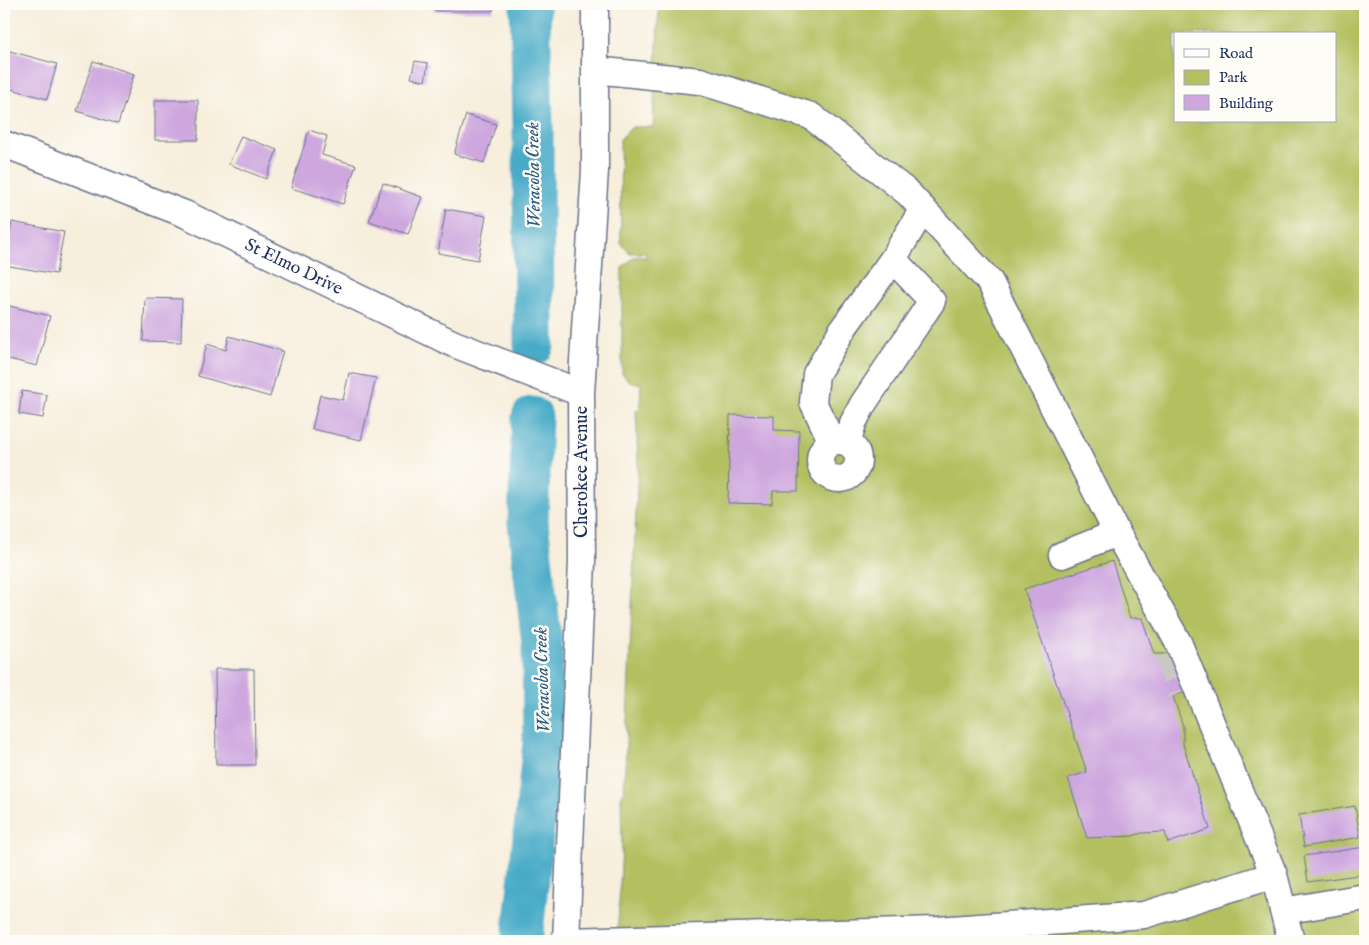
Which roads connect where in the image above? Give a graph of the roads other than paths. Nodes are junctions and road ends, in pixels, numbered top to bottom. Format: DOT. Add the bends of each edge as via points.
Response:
graph roads {
  1 [pos="595,4"];
  2 [pos="595,70"];
  3 [pos="4,144"];
  4 [pos="923,209"];
  5 [pos="893,259"];
  6 [pos="581,393"];
  7 [pos="1117,533"];
  8 [pos="1062,555"];
  9 [pos="1181,693"];
  10 [pos="1204,706"];
  11 [pos="1274,875"];
  12 [pos="1365,897"];
  13 [pos="1283,912"];
  14 [pos="567,941"];
  15 [pos="1291,941"];
  1 -- 2 [label="street, Cherokee Avenue"];
  2 -- 4 [label="street" via="700,81 811,116 908,193"];
  2 -- 6 [label="street, Cherokee Avenue" via="595,170"];
  3 -- 6 [label="street, St Elmo Drive" via="185,214 454,344"];
  4 -- 5 [label="street"];
  4 -- 7 [label="street" via="990,282"];
  5 -- 5 [label="street" via="932,301 840,442 813,402 816,374 844,327"];
  6 -- 14 [label="street, Cherokee Avenue" via="582,561"];
  7 -- 8 [label="street"];
  7 -- 10 [label="street" via="1168,642 1178,642"];
  9 -- 10 [label="street"];
  10 -- 11 [label="street"];
  11 -- 13 [label="street"];
  11 -- 14 [label="street" via="1144,915 937,930"];
  12 -- 13 [label="street"];
  13 -- 15 [label="street"];
}
